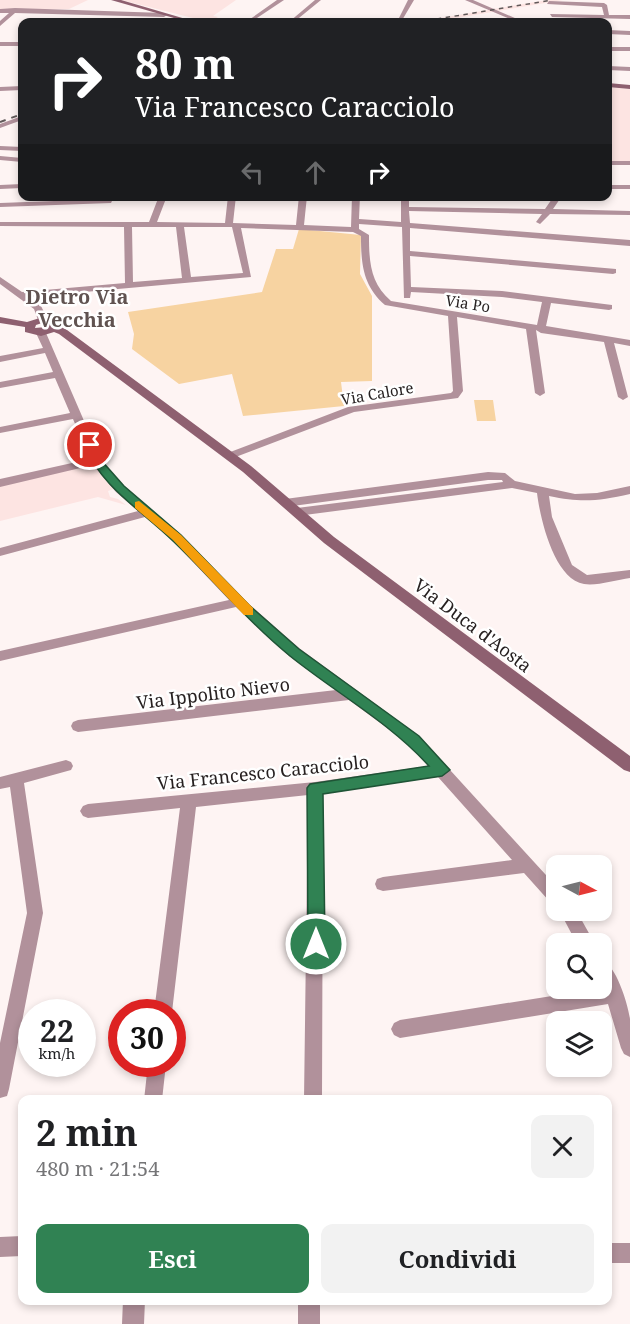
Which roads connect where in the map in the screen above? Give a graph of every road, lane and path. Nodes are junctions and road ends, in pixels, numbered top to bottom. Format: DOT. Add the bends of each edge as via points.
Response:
graph roads {
  1 [pos="114,0"];
  2 [pos="281,0"];
  3 [pos="318,0"];
  4 [pos="411,0"];
  5 [pos="468,0"];
  6 [pos="568,0"];
  7 [pos="549,3"];
  8 [pos="15,10"];
  9 [pos="146,10"];
  10 [pos="0,11"];
  11 [pos="137,13"];
  12 [pos="164,15"];
  13 [pos="608,17"];
  14 [pos="630,17"];
  15 [pos="170,18"];
  16 [pos="254,18"];
  17 [pos="296,18"];
  18 [pos="401,18"];
  19 [pos="511,18"];
  20 [pos="553,18"];
  21 [pos="580,18"];
  22 [pos="0,24"];
  23 [pos="612,32"];
  24 [pos="630,33"];
  25 [pos="0,44"];
  26 [pos="18,44"];
  27 [pos="612,49"];
  28 [pos="630,49"];
  29 [pos="612,68"];
  30 [pos="630,69"];
  31 [pos="18,81"];
  32 [pos="0,82"];
  33 [pos="612,85"];
  34 [pos="630,87"];
  35 [pos="18,88"];
  36 [pos="0,89"];
  37 [pos="18,120"];
  38 [pos="0,128"];
  39 [pos="18,128"];
  40 [pos="0,148"];
  41 [pos="18,149"];
  42 [pos="0,158"];
  43 [pos="18,160"];
  44 [pos="612,163"];
  45 [pos="630,163"];
  46 [pos="18,186"];
  47 [pos="0,187"];
  48 [pos="612,187"];
  49 [pos="630,188"];
  50 [pos="27,201"];
  51 [pos="34,201"];
  52 [pos="161,201"];
  53 [pos="232,201"];
  54 [pos="302,201"];
  55 [pos="356,201"];
  56 [pos="405,201"];
  57 [pos="554,201"];
  58 [pos="0,205"];
  59 [pos="405,209"];
  60 [pos="547,211"];
  61 [pos="630,213"];
  62 [pos="25,222"];
  63 [pos="540,222"];
  64 [pos="128,223"];
  65 [pos="153,223"];
  66 [pos="0,224"];
  67 [pos="180,224"];
  68 [pos="233,225"];
  69 [pos="355,225"];
  70 [pos="405,225"];
  71 [pos="300,226"];
  72 [pos="630,243"];
  73 [pos="406,253"];
  74 [pos="613,271"];
  75 [pos="187,279"];
  76 [pos="0,280"];
  77 [pos="129,285"];
  78 [pos="407,290"];
  79 [pos="20,295"];
  80 [pos="547,299"];
  81 [pos="609,307"];
  82 [pos="408,308"];
  83 [pos="452,316"];
  84 [pos="0,320"];
  85 [pos="41,327"];
  86 [pos="536,329"];
  87 [pos="608,339"];
  88 [pos="630,343"];
  89 [pos="48,350"];
  90 [pos="0,359"];
  91 [pos="59,374"];
  92 [pos="0,386"];
  93 [pos="540,393"];
  94 [pos="623,397"];
  95 [pos="77,415"];
  96 [pos="0,430"];
  97 [pos="229,456"];
  98 [pos="96,461"];
  99 [pos="0,483"];
  100 [pos="512,484"];
  101 [pos="630,490"];
  102 [pos="543,492"];
  103 [pos="285,502"];
  104 [pos="148,512"];
  105 [pos="297,512"];
  106 [pos="0,552"];
  107 [pos="630,574"];
  108 [pos="239,602"];
  109 [pos="0,657"];
  110 [pos="352,694"];
  111 [pos="78,726"];
  112 [pos="630,765"];
  113 [pos="66,766"];
  114 [pos="442,770"];
  115 [pos="8,781"];
  116 [pos="315,788"];
  117 [pos="189,800"];
  118 [pos="88,811"];
  119 [pos="528,865"];
  120 [pos="383,884"];
  121 [pos="546,886"];
  122 [pos="612,990"];
  123 [pos="614,994"];
  124 [pos="165,999"];
  125 [pos="400,1029"];
  126 [pos="630,1048"];
  127 [pos="156,1077"];
  128 [pos="0,1089"];
  129 [pos="154,1095"];
  130 [pos="314,1095"];
  131 [pos="18,1246"];
  132 [pos="0,1247"];
  133 [pos="612,1253"];
  134 [pos="630,1253"];
  135 [pos="134,1305"];
  136 [pos="309,1305"];
  137 [pos="133,1324"];
  138 [pos="309,1324"];
  1 -- 9 [label="street"];
  2 -- 16 [label="street"];
  3 -- 17 [label="street"];
  4 -- 18 [label="street"];
  5 -- 19 [label="street"];
  6 -- 7 [label="street"];
  7 -- 13 [label="street" via="604,5"];
  7 -- 20 [label="street"];
  8 -- 10 [label="street"];
  8 -- 11 [label="street"];
  8 -- 22 [label="street"];
  9 -- 11 [label="street"];
  9 -- 12 [label="street"];
  11 -- 12 [label="street"];
  12 -- 15 [label="street"];
  13 -- 14 [label="street"];
  13 -- 21 [label="street"];
  23 -- 24 [label="street"];
  25 -- 26 [label="street"];
  27 -- 28 [label="street"];
  29 -- 30 [label="street"];
  31 -- 32 [label="street"];
  33 -- 34 [label="street"];
  35 -- 36 [label="street"];
  37 -- 38 [label="street"];
  38 -- 39 [label="street"];
  40 -- 41 [label="street"];
  42 -- 43 [label="street"];
  44 -- 45 [label="street"];
  46 -- 47 [label="street"];
  48 -- 49 [label="street"];
  50 -- 58 [label="street"];
  51 -- 62 [label="street"];
  52 -- 65 [label="street"];
  53 -- 68 [label="street"];
  54 -- 71 [label="street"];
  55 -- 69 [label="street"];
  56 -- 59 [label="street"];
  57 -- 60 [label="street"];
  59 -- 60 [label="street"];
  59 -- 70 [label="street"];
  60 -- 61 [label="street"];
  60 -- 63 [label="street"];
  62 -- 64 [label="street"];
  62 -- 66 [label="street"];
  64 -- 65 [label="street"];
  64 -- 77 [label="street"];
  65 -- 67 [label="street"];
  67 -- 68 [label="street"];
  67 -- 75 [label="street"];
  68 -- 71 [label="street"];
  68 -- 75 [label="street" via="248,275"];
  69 -- 70 [label="street"];
  69 -- 71 [label="street"];
  69 -- 82 [label="street, Via Po" via="365,235 369,282 388,303"];
  70 -- 72 [label="street"];
  70 -- 73 [label="street"];
  73 -- 74 [label="street"];
  73 -- 78 [label="street"];
  75 -- 77 [label="street"];
  76 -- 79 [label="street, Via Duca d'Aosta"];
  77 -- 79 [label="street"];
  78 -- 80 [label="street"];
  78 -- 82 [label="street"];
  79 -- 85 [label="street, Via Duca d'Aosta" via="38,308"];
  80 -- 81 [label="street"];
  80 -- 86 [label="street"];
  82 -- 83 [label="street, Via Po"];
  83 -- 86 [label="street, Via Po"];
  83 -- 97 [label="street, Via Calore" via="458,391 454,396 352,409"];
  84 -- 85 [label="street"];
  85 -- 89 [label="street"];
  85 -- 97 [label="street, Via Duca d'Aosta" via="63,332"];
  86 -- 87 [label="street, Via Po"];
  86 -- 93 [label="street"];
  87 -- 88 [label="street, Via Po"];
  87 -- 94 [label="street"];
  89 -- 90 [label="street"];
  89 -- 91 [label="street"];
  91 -- 92 [label="street"];
  91 -- 95 [label="street"];
  95 -- 96 [label="street"];
  95 -- 98 [label="street"];
  97 -- 103 [label="street, Via Duca d'Aosta"];
  98 -- 99 [label="street"];
  98 -- 104 [label="street" via="120,489"];
  100 -- 102 [label="street"];
  100 -- 103 [label="street" via="505,477 488,476"];
  100 -- 105 [label="street"];
  101 -- 102 [label="street" via="575,498"];
  102 -- 107 [label="street" via="546,517 567,568 585,580"];
  103 -- 105 [label="street, Via Duca d'Aosta"];
  104 -- 106 [label="street"];
  104 -- 108 [label="street"];
  105 -- 112 [label="street, Via Duca d'Aosta"];
  108 -- 109 [label="street"];
  108 -- 110 [label="street" via="294,652"];
  110 -- 111 [label="street, Via Ippolito Nievo"];
  110 -- 114 [label="street" via="414,740"];
  113 -- 115 [label="street"];
  114 -- 116 [label="street, Via Francesco Caracciolo"];
  114 -- 119 [label="street"];
  115 -- 128 [label="street" via="35,913"];
  116 -- 117 [label="street, Via Francesco Caracciolo"];
  116 -- 130 [label="street"];
  117 -- 118 [label="street, Via Francesco Caracciolo"];
  117 -- 124 [label="street"];
  119 -- 120 [label="street"];
  119 -- 121 [label="street"];
  122 -- 123 [label="street"];
  123 -- 125 [label="street"];
  123 -- 126 [label="street"];
  127 -- 129 [label="street"];
  131 -- 132 [label="street"];
  133 -- 134 [label="street"];
  135 -- 137 [label="street"];
  136 -- 138 [label="street"];
}
